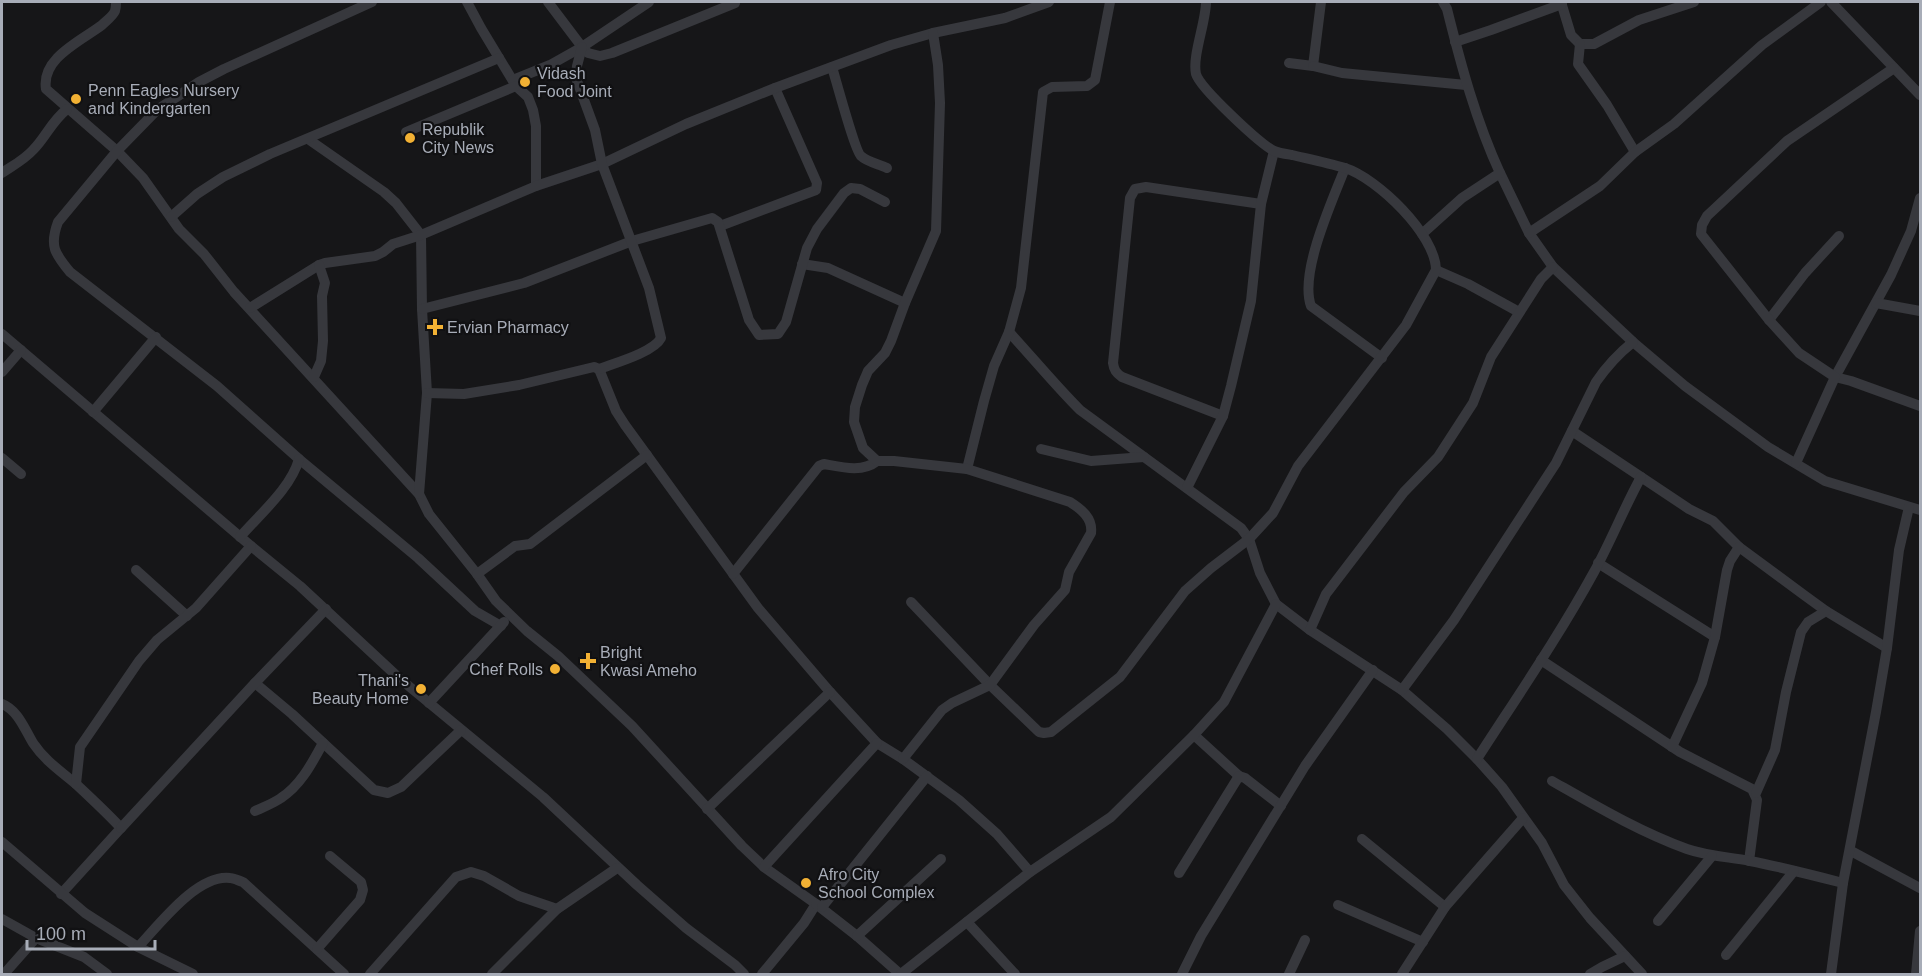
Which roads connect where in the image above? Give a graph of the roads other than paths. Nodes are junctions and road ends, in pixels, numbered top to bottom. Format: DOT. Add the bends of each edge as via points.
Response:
graph roads {
  1 [pos="116,2"];
  2 [pos="372,2"];
  3 [pos="467,2"];
  4 [pos="548,2"];
  5 [pos="649,2"];
  6 [pos="1050,2"];
  7 [pos="1110,2"];
  8 [pos="1206,2"];
  9 [pos="1321,2"];
  10 [pos="1443,2"];
  11 [pos="1694,2"];
  12 [pos="1821,2"];
  13 [pos="1831,2"];
  14 [pos="735,3"];
  15 [pos="1561,3"];
  16 [pos="933,33"];
  17 [pos="1455,42"];
  18 [pos="1580,44"];
  19 [pos="582,47"];
  20 [pos="499,57"];
  21 [pos="1289,63"];
  22 [pos="1313,66"];
  23 [pos="832,67"];
  24 [pos="1894,68"];
  25 [pos="514,83"];
  26 [pos="1466,85"];
  27 [pos="775,88"];
  28 [pos="1920,95"];
  29 [pos="67,109"];
  30 [pos="406,132"];
  31 [pos="308,139"];
  32 [pos="117,151"];
  33 [pos="1274,151"];
  34 [pos="1635,152"];
  35 [pos="602,164"];
  36 [pos="887,168"];
  37 [pos="1345,168"];
  38 [pos="2,173"];
  39 [pos="1500,174"];
  40 [pos="536,186"];
  41 [pos="1920,198"];
  42 [pos="885,202"];
  43 [pos="1261,204"];
  44 [pos="171,217"];
  45 [pos="720,226"];
  46 [pos="1529,233"];
  47 [pos="1422,234"];
  48 [pos="421,235"];
  49 [pos="1839,236"];
  50 [pos="632,241"];
  51 [pos="802,264"];
  52 [pos="319,266"];
  53 [pos="1553,267"];
  54 [pos="1436,270"];
  55 [pos="905,303"];
  56 [pos="1876,303"];
  57 [pos="250,308"];
  58 [pos="422,309"];
  59 [pos="1920,311"];
  60 [pos="1519,312"];
  61 [pos="1769,320"];
  62 [pos="1009,333"];
  63 [pos="2,334"];
  64 [pos="156,337"];
  65 [pos="1633,342"];
  66 [pos="21,350"];
  67 [pos="1382,357"];
  68 [pos="599,369"];
  69 [pos="2,372"];
  70 [pos="314,377"];
  71 [pos="1835,377"];
  72 [pos="427,393"];
  73 [pos="1920,406"];
  74 [pos="93,412"];
  75 [pos="1223,416"];
  76 [pos="1572,431"];
  77 [pos="1041,449"];
  78 [pos="647,455"];
  79 [pos="1144,457"];
  80 [pos="2,458"];
  81 [pos="299,459"];
  82 [pos="877,462"];
  83 [pos="1796,464"];
  84 [pos="967,469"];
  85 [pos="21,474"];
  86 [pos="1641,477"];
  87 [pos="1187,488"];
  88 [pos="419,494"];
  89 [pos="1909,507"];
  90 [pos="1920,510"];
  91 [pos="240,537"];
  92 [pos="1249,539"];
  93 [pos="251,546"];
  94 [pos="1739,547"];
  95 [pos="1598,563"];
  96 [pos="136,570"];
  97 [pos="477,573"];
  98 [pos="733,573"];
  99 [pos="911,602"];
  100 [pos="1276,604"];
  101 [pos="326,609"];
  102 [pos="1826,611"];
  103 [pos="511,615"];
  104 [pos="187,616"];
  105 [pos="501,626"];
  106 [pos="1310,630"];
  107 [pos="1715,637"];
  108 [pos="1887,648"];
  109 [pos="1541,660"];
  110 [pos="1373,670"];
  111 [pos="255,683"];
  112 [pos="990,685"];
  113 [pos="1402,690"];
  114 [pos="830,692"];
  115 [pos="429,703"];
  116 [pos="2,704"];
  117 [pos="460,730"];
  118 [pos="1194,735"];
  119 [pos="323,743"];
  120 [pos="877,743"];
  121 [pos="1672,747"];
  122 [pos="903,759"];
  123 [pos="1477,759"];
  124 [pos="927,776"];
  125 [pos="1239,776"];
  126 [pos="1552,782"];
  127 [pos="76,784"];
  128 [pos="1756,793"];
  129 [pos="1281,806"];
  130 [pos="707,809"];
  131 [pos="255,811"];
  132 [pos="1523,818"];
  133 [pos="122,828"];
  134 [pos="1362,839"];
  135 [pos="2,842"];
  136 [pos="1851,851"];
  137 [pos="330,856"];
  138 [pos="1712,856"];
  139 [pos="941,859"];
  140 [pos="1749,861"];
  141 [pos="764,867"];
  142 [pos="617,868"];
  143 [pos="1794,871"];
  144 [pos="1030,872"];
  145 [pos="1179,873"];
  146 [pos="1843,883"];
  147 [pos="1920,888"];
  148 [pos="61,894"];
  149 [pos="819,905"];
  150 [pos="1338,905"];
  151 [pos="1445,908"];
  152 [pos="557,909"];
  153 [pos="2,919"];
  154 [pos="1658,921"];
  155 [pos="967,922"];
  156 [pos="1920,931"];
  157 [pos="857,936"];
  158 [pos="36,938"];
  159 [pos="1305,940"];
  160 [pos="1423,942"];
  161 [pos="138,947"];
  162 [pos="316,950"];
  163 [pos="1726,955"];
  164 [pos="1625,956"];
  165 [pos="105,974"];
  166 [pos="4,975"];
  167 [pos="194,975"];
  168 [pos="344,975"];
  169 [pos="370,975"];
  170 [pos="492,975"];
  171 [pos="744,975"];
  172 [pos="762,975"];
  173 [pos="901,975"];
  174 [pos="1015,975"];
  175 [pos="1182,975"];
  176 [pos="1288,975"];
  177 [pos="1402,975"];
  178 [pos="1590,975"];
  179 [pos="1642,975"];
  180 [pos="1831,975"];
  181 [pos="1916,975"];
  1 -- 29 [label="street" via="108,20 62,53 46,77 46,89"];
  2 -- 32 [label="street" via="199,82 157,110"];
  3 -- 20 [label="street"];
  4 -- 19 [label="street"];
  5 -- 19 [label="street"];
  6 -- 16 [label="street" via="1005,18"];
  7 -- 62 [label="street" via="1095,80 1087,86 1052,87 1043,92 1021,288"];
  8 -- 33 [label="street" via="1195,62 1197,75 1233,116"];
  9 -- 22 [label="street"];
  10 -- 17 [label="street"];
  11 -- 18 [label="street" via="1639,20 1594,44"];
  12 -- 34 [label="street" via="1762,45 1674,124"];
  13 -- 24 [label="street"];
  14 -- 19 [label="street" via="612,53 600,56"];
  15 -- 17 [label="street"];
  15 -- 18 [label="street" via="1571,35"];
  16 -- 23 [label="street"];
  16 -- 55 [label="street" via="940,103 936,231"];
  17 -- 26 [label="street"];
  18 -- 34 [label="street" via="1578,64"];
  19 -- 25 [label="street"];
  19 -- 35 [label="street" via="576,78 595,130"];
  20 -- 25 [label="street"];
  20 -- 31 [label="street"];
  21 -- 22 [label="street"];
  22 -- 26 [label="street" via="1342,73"];
  23 -- 27 [label="street"];
  23 -- 36 [label="street" via="854,147 861,156"];
  24 -- 28 [label="street"];
  24 -- 61 [label="street" via="1787,141 1702,225 1701,234"];
  25 -- 30 [label="street"];
  25 -- 40 [label="street" via="528,97 533,110"];
  26 -- 39 [label="street"];
  27 -- 35 [label="street"];
  27 -- 45 [label="street" via="817,183 816,190"];
  29 -- 32 [label="street"];
  29 -- 38 [label="street" via="35,149"];
  31 -- 44 [label="street" via="223,177"];
  31 -- 48 [label="street" via="384,192"];
  32 -- 44 [label="street" via="143,178"];
  32 -- 64 [label="street" via="58,222 54,232 55,255 70,272"];
  33 -- 37 [label="street"];
  33 -- 43 [label="street"];
  34 -- 46 [label="street" via="1600,186"];
  35 -- 40 [label="street"];
  35 -- 50 [label="street"];
  37 -- 47 [label="street" via="1396,202"];
  37 -- 67 [label="street" via="1317,246 1307,295 1311,306"];
  39 -- 46 [label="street"];
  39 -- 47 [label="street" via="1462,198"];
  40 -- 48 [label="street"];
  41 -- 56 [label="street" via="1911,231"];
  42 -- 51 [label="street" via="860,189 851,188 844,193 817,229"];
  43 -- 75 [label="street" via="1251,301"];
  43 -- 75 [label="street" via="1146,187 1135,189 1130,198 1114,369 1122,377"];
  44 -- 57 [label="street"];
  45 -- 50 [label="street" via="712,218"];
  45 -- 51 [label="street" via="748,320 759,335 778,334 786,322"];
  46 -- 53 [label="street"];
  47 -- 54 [label="street" via="1432,249"];
  48 -- 52 [label="street" via="393,244 375,256"];
  48 -- 58 [label="street"];
  49 -- 61 [label="street"];
  50 -- 58 [label="street" via="524,283"];
  50 -- 68 [label="street" via="661,338 649,349"];
  51 -- 55 [label="street" via="828,268"];
  52 -- 57 [label="street"];
  52 -- 70 [label="street" via="324,283 323,341 321,362"];
  53 -- 60 [label="street"];
  53 -- 65 [label="street"];
  54 -- 60 [label="street"];
  54 -- 67 [label="street" via="1406,325"];
  55 -- 82 [label="street" via="885,353 868,371 855,407 854,422 863,448"];
  56 -- 59 [label="street"];
  56 -- 71 [label="street"];
  57 -- 70 [label="street"];
  58 -- 72 [label="street"];
  60 -- 106 [label="street" via="1491,357 1473,404 1438,457 1404,492 1326,594"];
  61 -- 71 [label="street" via="1799,353"];
  62 -- 79 [label="street" via="1080,410"];
  62 -- 84 [label="street" via="994,366"];
  63 -- 66 [label="street"];
  64 -- 74 [label="street"];
  64 -- 81 [label="street"];
  65 -- 76 [label="street" via="1604,370"];
  65 -- 83 [label="street" via="1731,420"];
  66 -- 69 [label="street"];
  66 -- 74 [label="street"];
  67 -- 92 [label="street" via="1298,466 1273,513"];
  68 -- 72 [label="street" via="464,394"];
  68 -- 78 [label="street" via="616,411"];
  70 -- 88 [label="street"];
  71 -- 73 [label="street"];
  71 -- 83 [label="street"];
  72 -- 88 [label="street"];
  74 -- 91 [label="street"];
  75 -- 87 [label="street"];
  76 -- 86 [label="street"];
  76 -- 113 [label="street" via="1556,463 1455,620"];
  77 -- 79 [label="street" via="1091,462"];
  78 -- 97 [label="street" via="530,544 515,546"];
  78 -- 98 [label="street"];
  79 -- 87 [label="street"];
  80 -- 85 [label="street"];
  81 -- 91 [label="street" via="285,486"];
  81 -- 105 [label="street" via="475,611"];
  82 -- 84 [label="street"];
  82 -- 98 [label="street" via="856,469 819,466"];
  83 -- 89 [label="street" via="1825,481"];
  84 -- 112 [label="street" via="1070,502 1089,519 1092,528 1069,572 1065,590"];
  86 -- 94 [label="street" via="1713,521"];
  86 -- 95 [label="street"];
  87 -- 92 [label="street" via="1241,528"];
  88 -- 97 [label="street" via="429,514"];
  89 -- 90 [label="street"];
  89 -- 108 [label="street" via="1899,550"];
  91 -- 93 [label="street"];
  92 -- 100 [label="street"];
  92 -- 112 [label="street" via="1185,591 1120,677 1051,732 1039,732"];
  93 -- 101 [label="street"];
  93 -- 104 [label="street"];
  94 -- 102 [label="street"];
  94 -- 107 [label="street" via="1727,570"];
  95 -- 107 [label="street"];
  95 -- 109 [label="street"];
  96 -- 104 [label="street"];
  97 -- 103 [label="street"];
  98 -- 114 [label="street"];
  99 -- 112 [label="street"];
  100 -- 106 [label="street"];
  100 -- 118 [label="street" via="1224,702"];
  101 -- 111 [label="street"];
  101 -- 115 [label="street"];
  102 -- 108 [label="street"];
  102 -- 128 [label="street" via="1808,622 1801,632 1775,750"];
  103 -- 105 [label="street"];
  103 -- 130 [label="street" via="632,726"];
  104 -- 127 [label="street" via="157,640 139,661 84,740"];
  105 -- 115 [label="street"];
  106 -- 110 [label="street"];
  107 -- 121 [label="street" via="1702,683"];
  108 -- 136 [label="street"];
  109 -- 121 [label="street"];
  109 -- 123 [label="street"];
  110 -- 113 [label="street"];
  110 -- 129 [label="street"];
  111 -- 119 [label="street"];
  111 -- 133 [label="street"];
  112 -- 122 [label="street" via="942,710"];
  113 -- 123 [label="street"];
  114 -- 120 [label="street"];
  114 -- 130 [label="street"];
  115 -- 117 [label="street"];
  116 -- 127 [label="street" via="24,724 34,744 54,766"];
  117 -- 119 [label="street" via="401,787 388,793 374,790"];
  117 -- 142 [label="street" via="543,797"];
  118 -- 125 [label="street"];
  118 -- 144 [label="street" via="1110,817"];
  119 -- 131 [label="street" via="294,787"];
  120 -- 122 [label="street"];
  120 -- 141 [label="street"];
  121 -- 128 [label="street"];
  122 -- 124 [label="street"];
  123 -- 132 [label="street"];
  124 -- 144 [label="street" via="997,834"];
  124 -- 149 [label="street"];
  125 -- 129 [label="street"];
  125 -- 145 [label="street"];
  126 -- 138 [label="street" via="1610,814 1687,849"];
  127 -- 133 [label="street"];
  128 -- 140 [label="street"];
  129 -- 175 [label="street"];
  130 -- 141 [label="street"];
  132 -- 151 [label="street"];
  132 -- 164 [label="street" via="1542,843 1564,885"];
  133 -- 148 [label="street"];
  134 -- 151 [label="street"];
  135 -- 148 [label="street"];
  136 -- 146 [label="street"];
  136 -- 147 [label="street"];
  137 -- 162 [label="street" via="361,882 363,890 360,900"];
  138 -- 140 [label="street"];
  138 -- 154 [label="street"];
  139 -- 157 [label="street"];
  140 -- 143 [label="street"];
  141 -- 149 [label="street"];
  142 -- 152 [label="street"];
  142 -- 171 [label="street"];
  143 -- 146 [label="street"];
  143 -- 163 [label="street"];
  144 -- 155 [label="street"];
  146 -- 180 [label="street"];
  148 -- 161 [label="street"];
  149 -- 157 [label="street"];
  149 -- 172 [label="street"];
  150 -- 160 [label="street"];
  151 -- 160 [label="street"];
  152 -- 169 [label="street" via="519,896 484,876 471,872 456,877"];
  152 -- 170 [label="street"];
  153 -- 158 [label="street"];
  155 -- 173 [label="street"];
  155 -- 174 [label="street"];
  156 -- 181 [label="street"];
  157 -- 173 [label="street"];
  158 -- 165 [label="street" via="84,957"];
  158 -- 166 [label="street"];
  159 -- 176 [label="street"];
  160 -- 177 [label="street"];
  161 -- 162 [label="street" via="194,890 212,880 230,878 243,882"];
  161 -- 167 [label="street"];
  162 -- 168 [label="street"];
  164 -- 178 [label="street"];
  164 -- 179 [label="street"];
}
